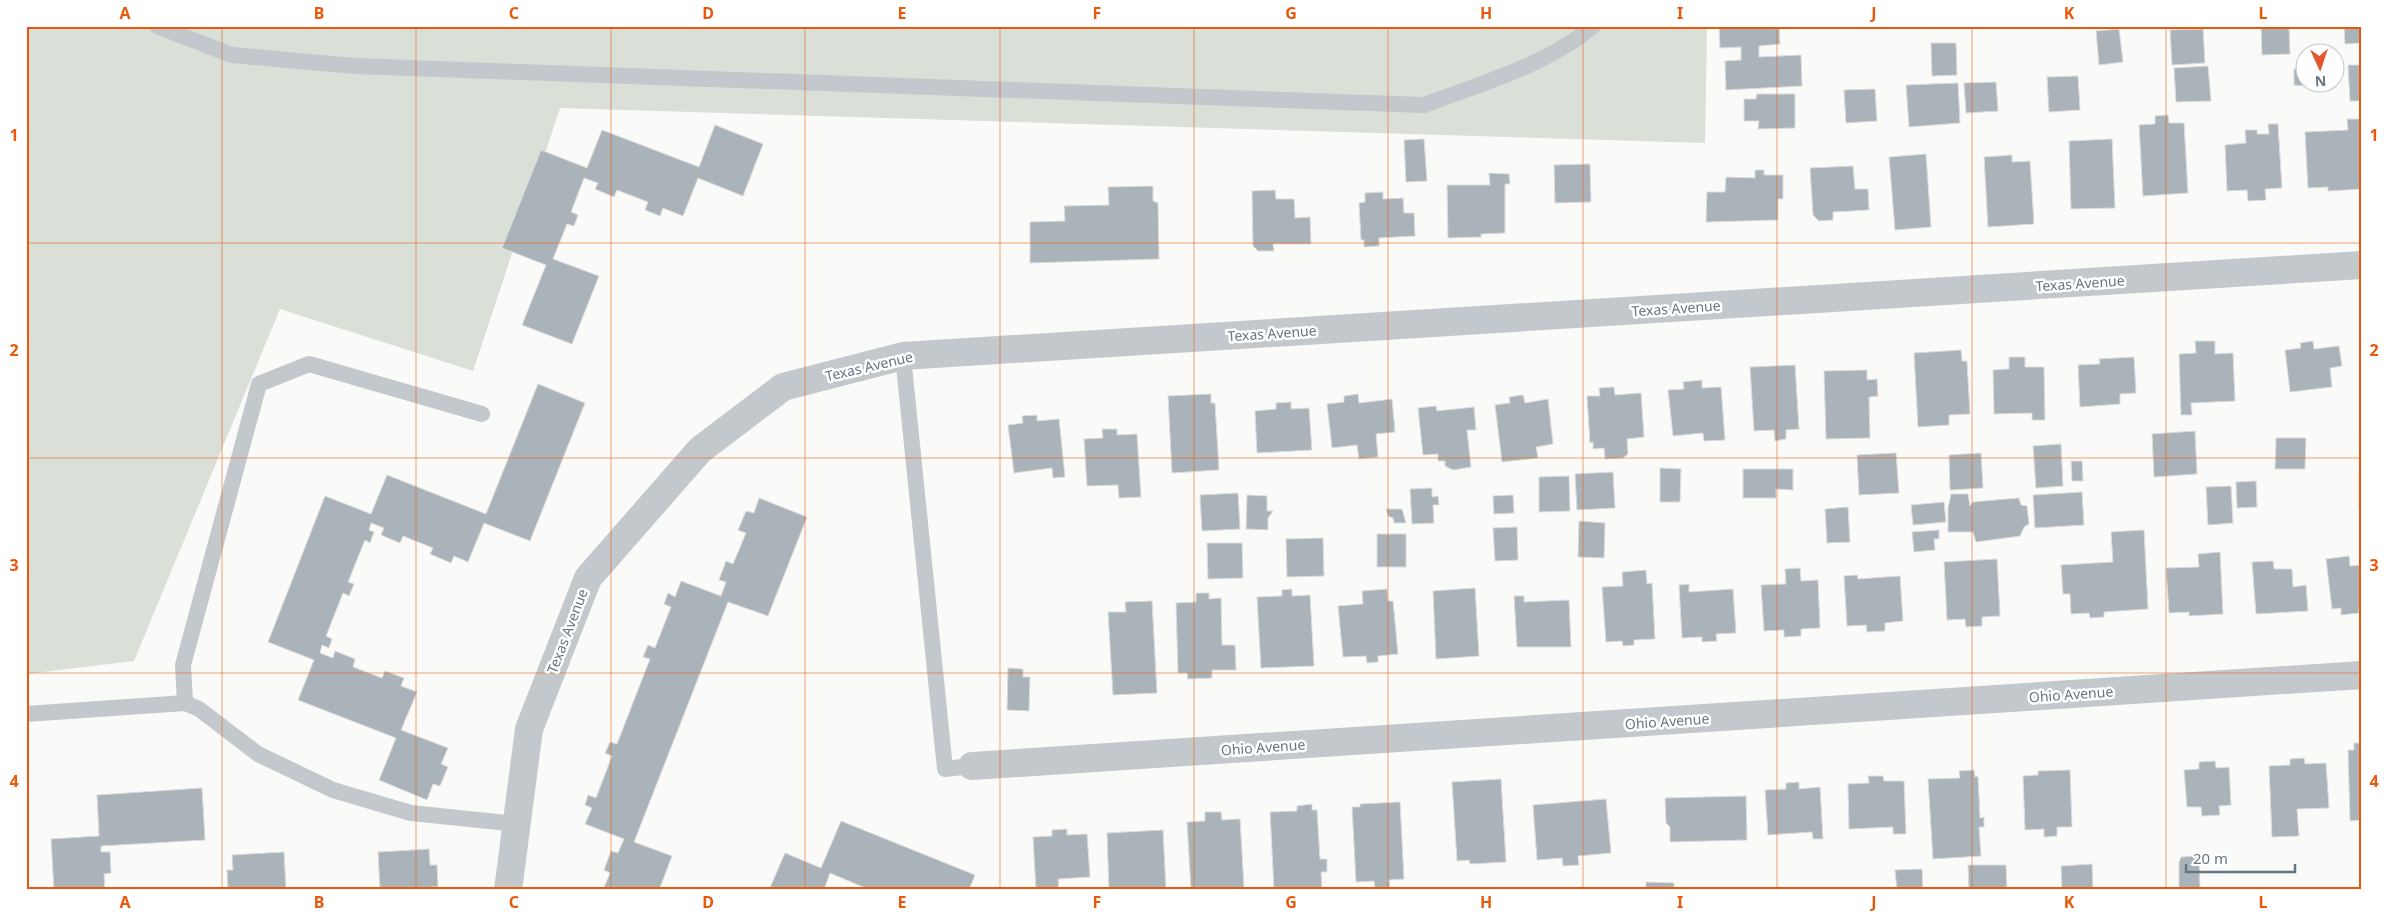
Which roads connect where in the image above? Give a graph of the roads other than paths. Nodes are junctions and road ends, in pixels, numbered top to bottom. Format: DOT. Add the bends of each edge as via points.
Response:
graph roads {
  1 [pos="157,26"];
  2 [pos="1593,26"];
  3 [pos="2362,265"];
  4 [pos="903,356"];
  5 [pos="482,414"];
  6 [pos="2362,676"];
  7 [pos="185,703"];
  8 [pos="26,714"];
  9 [pos="972,766"];
  10 [pos="517,824"];
  11 [pos="508,890"];
  1 -- 2 [label="lane" via="232,55 355,66 1424,105 1518,71 1582,36"];
  3 -- 4 [label="street, Texas Avenue"];
  4 -- 9 [label="lane" via="945,769"];
  4 -- 10 [label="street, Texas Avenue" via="783,387 700,450 588,578 529,729"];
  5 -- 7 [label="lane" via="309,364 260,384 183,665"];
  6 -- 9 [label="street, Ohio Avenue"];
  7 -- 8 [label="lane"];
  7 -- 10 [label="lane" via="199,709 258,754 333,790 411,813"];
  10 -- 11 [label="street, Texas Avenue"];
}
